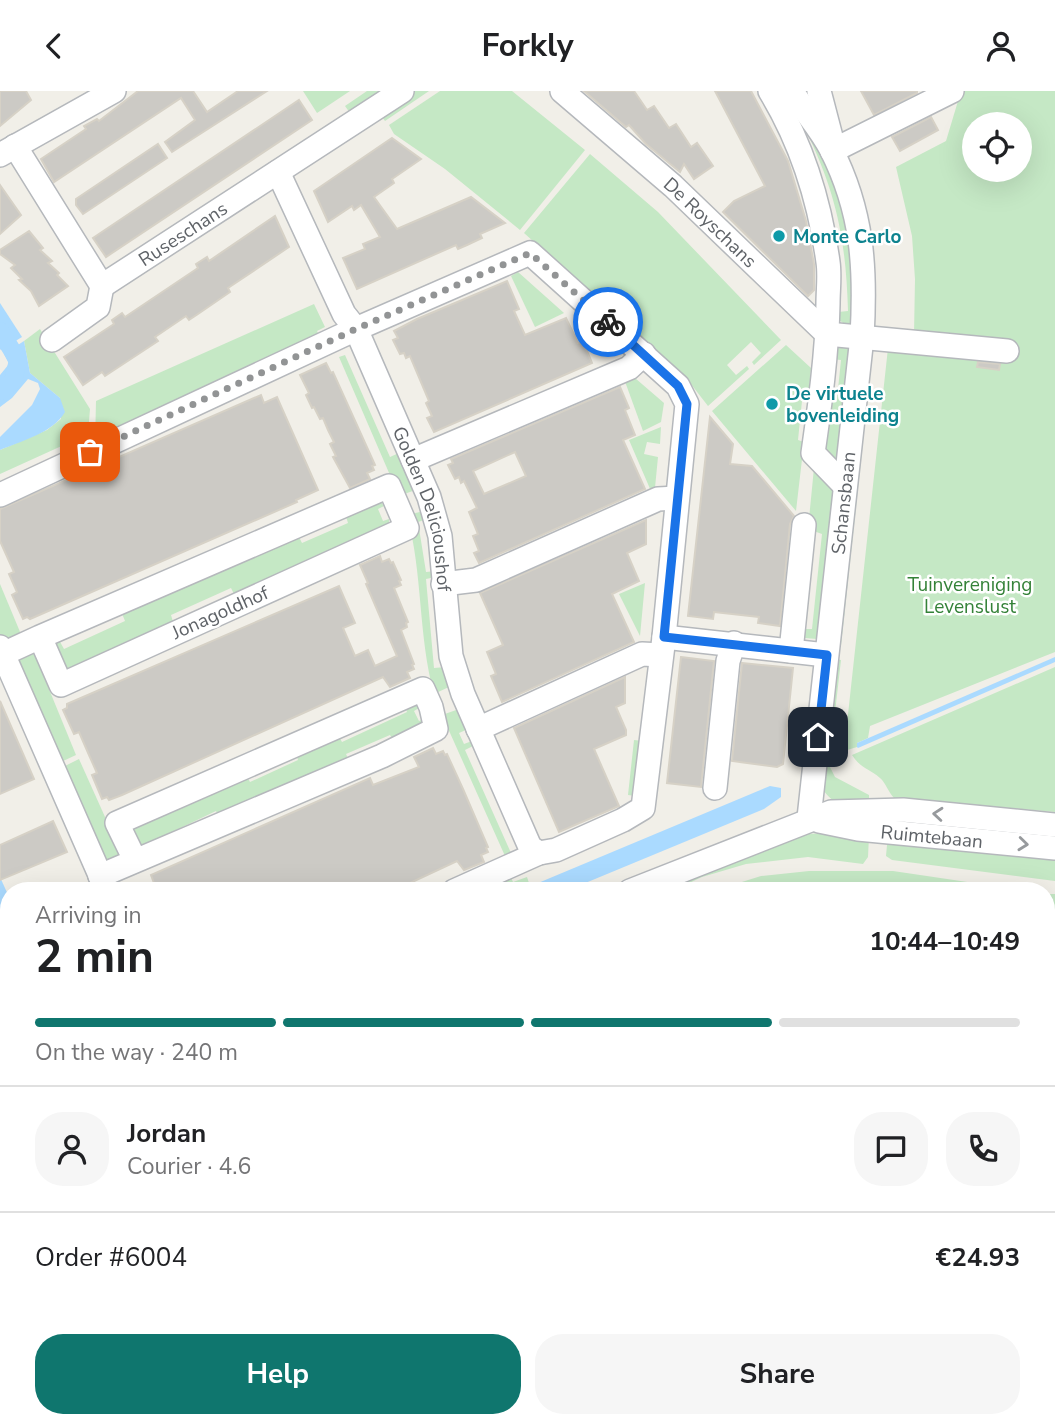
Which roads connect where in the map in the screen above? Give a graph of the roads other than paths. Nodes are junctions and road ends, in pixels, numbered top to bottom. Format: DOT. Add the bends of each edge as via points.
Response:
graph roads {
  1 [pos="114,91"];
  2 [pos="402,91"];
  3 [pos="562,91"];
  4 [pos="769,91"];
  5 [pos="792,91"];
  6 [pos="819,91"];
  7 [pos="952,91"];
  8 [pos="8,151"];
  9 [pos="832,151"];
  10 [pos="278,172"];
  11 [pos="102,286"];
  12 [pos="356,329"];
  13 [pos="827,334"];
  14 [pos="862,337"];
  15 [pos="52,340"];
  16 [pos="1007,351"];
  17 [pos="644,353"];
  18 [pos="413,460"];
  19 [pos="845,486"];
  20 [pos="0,495"];
  21 [pos="429,497"];
  22 [pos="677,498"];
  23 [pos="399,508"];
  24 [pos="804,526"];
  25 [pos="443,584"];
  26 [pos="40,637"];
  27 [pos="734,643"];
  28 [pos="662,646"];
  29 [pos="1,651"];
  30 [pos="791,651"];
  31 [pos="827,655"];
  32 [pos="463,694"];
  33 [pos="431,707"];
  34 [pos="478,729"];
  35 [pos="715,788"];
  36 [pos="810,818"];
  37 [pos="1055,825"];
  38 [pos="1055,848"];
  39 [pos="539,853"];
  40 [pos="135,860"];
  41 [pos="103,882"];
  42 [pos="104,882"];
  43 [pos="474,882"];
  44 [pos="652,882"];
  1 -- 8 [label="street"];
  2 -- 10 [label="street, Ruseschans"];
  3 -- 13 [label="street, De Royschans" via="673,187"];
  4 -- 13 [label="street, Schansbaan" via="800,152 815,199 829,263"];
  5 -- 9 [label="street, Schansbaan"];
  6 -- 9 [label="street, Schansbaan"];
  7 -- 9 [label="street"];
  8 -- 11 [label="street"];
  9 -- 14 [label="street, Schansbaan" via="853,202 861,238 865,280"];
  10 -- 11 [label="street, Ruseschans"];
  10 -- 12 [label="street, Golden Delicioushof" via="344,314"];
  11 -- 15 [label="street" via="98,307"];
  12 -- 17 [label="street" via="530,253"];
  12 -- 18 [label="street, Golden Delicioushof"];
  12 -- 20 [label="street"];
  13 -- 14 [label="street"];
  13 -- 19 [label="street, Schansbaan" via="813,453"];
  14 -- 16 [label="street"];
  14 -- 19 [label="street, Schansbaan"];
  17 -- 18 [label="street" via="629,368"];
  17 -- 22 [label="street" via="678,386 687,404"];
  18 -- 21 [label="street, Golden Delicioushof"];
  19 -- 31 [label="street, Schansbaan"];
  21 -- 23 [label="street"];
  21 -- 25 [label="street, Golden Delicioushof" via="440,536"];
  22 -- 25 [label="street" via="658,499 476,580"];
  22 -- 28 [label="street"];
  23 -- 26 [label="street" via="389,486"];
  23 -- 26 [label="street, Jonagoldhof" via="407,528 61,685"];
  24 -- 30 [label="street, Schansbaan"];
  25 -- 32 [label="street, Golden Delicioushof" via="451,656"];
  26 -- 29 [label="street"];
  27 -- 28 [label="street"];
  27 -- 30 [label="street"];
  27 -- 35 [label="street" via="728,661"];
  28 -- 34 [label="street"];
  28 -- 39 [label="street" via="643,808 556,850"];
  29 -- 41 [label="street"];
  30 -- 31 [label="street"];
  31 -- 36 [label="street, Schansbaan"];
  32 -- 33 [label="street"];
  32 -- 34 [label="street, Golden Delicioushof"];
  33 -- 40 [label="street" via="436,729"];
  33 -- 40 [label="street" via="422,689 117,823"];
  34 -- 39 [label="street, Golden Delicioushof" via="530,847"];
  37 -- 36 [label="street, Ruimtebaan, one-way" via="873,809"];
  36 -- 38 [label="street, Ruimtebaan, one-way" via="859,829"];
  36 -- 44 [label="street, Ruimtebaan"];
  39 -- 43 [label="street"];
  40 -- 42 [label="street"];
}
